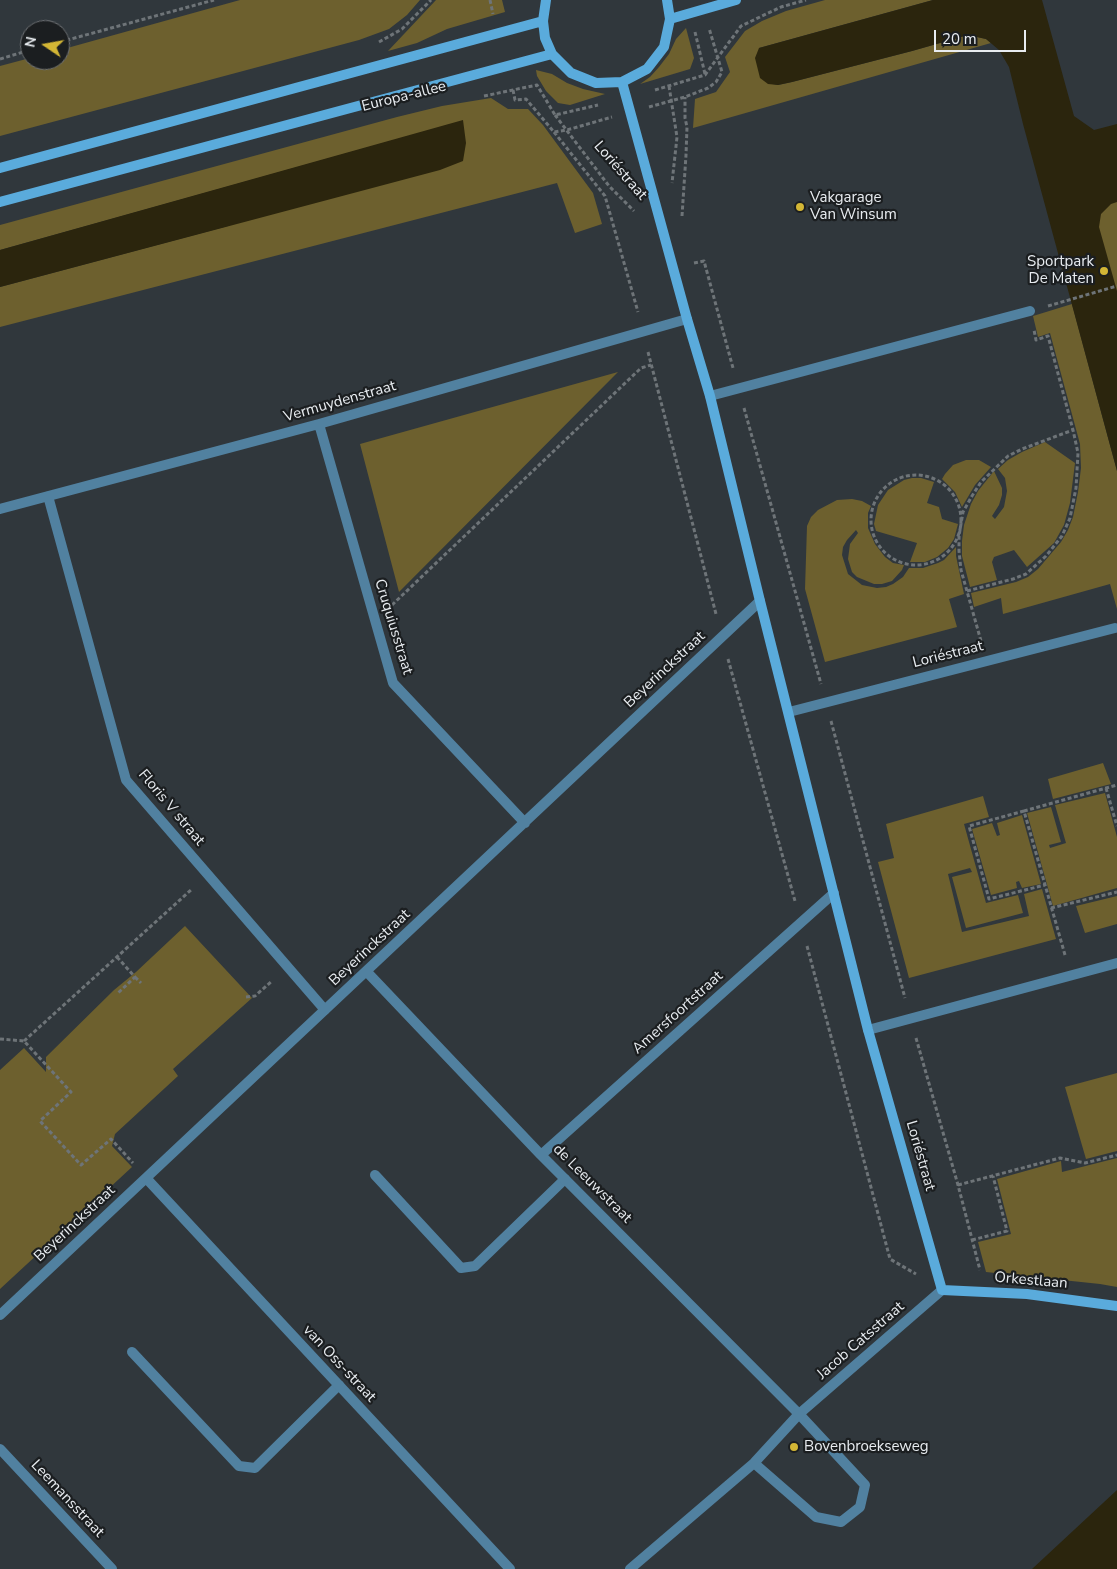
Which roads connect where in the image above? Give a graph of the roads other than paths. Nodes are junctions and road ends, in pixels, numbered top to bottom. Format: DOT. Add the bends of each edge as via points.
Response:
graph roads {
  1 [pos="546,0"];
  2 [pos="667,0"];
  3 [pos="736,0"];
  4 [pos="670,19"];
  5 [pos="543,21"];
  6 [pos="552,54"];
  7 [pos="622,82"];
  8 [pos="0,168"];
  9 [pos="0,202"];
  10 [pos="1030,311"];
  11 [pos="688,320"];
  12 [pos="710,396"];
  13 [pos="319,424"];
  14 [pos="48,496"];
  15 [pos="0,509"];
  16 [pos="760,601"];
  17 [pos="1116,628"];
  18 [pos="789,712"];
  19 [pos="525,823"];
  20 [pos="834,894"];
  21 [pos="1117,963"];
  22 [pos="367,972"];
  23 [pos="325,1010"];
  24 [pos="868,1030"];
  25 [pos="541,1155"];
  26 [pos="375,1175"];
  27 [pos="146,1178"];
  28 [pos="565,1179"];
  29 [pos="942,1290"];
  30 [pos="1117,1306"];
  31 [pos="0,1315"];
  32 [pos="132,1352"];
  33 [pos="339,1385"];
  34 [pos="799,1414"];
  35 [pos="0,1449"];
  36 [pos="754,1463"];
  37 [pos="112,1569"];
  38 [pos="510,1569"];
  39 [pos="630,1569"];
  1 -- 5 [label="main road"];
  2 -- 4 [label="main road"];
  3 -- 4 [label="main road"];
  4 -- 7 [label="main road" via="664,46 647,69"];
  5 -- 6 [label="main road"];
  5 -- 8 [label="main road"];
  6 -- 7 [label="main road" via="571,73 596,83"];
  6 -- 9 [label="main road, Europa-allee"];
  7 -- 11 [label="main road, Loriéstraat"];
  10 -- 12 [label="street"];
  11 -- 12 [label="main road, Loriéstraat"];
  11 -- 13 [label="street, Vermuydenstraat"];
  12 -- 16 [label="main road, Loriéstraat"];
  13 -- 14 [label="street, Vermuydenstraat"];
  13 -- 19 [label="street, Cruquiusstraat" via="393,683"];
  14 -- 15 [label="street, Vermuydenstraat"];
  14 -- 23 [label="street, Floris V straat" via="126,780"];
  16 -- 18 [label="main road, Loriéstraat"];
  16 -- 19 [label="street, Beyerinckstraat"];
  17 -- 18 [label="street, Loriéstraat"];
  18 -- 20 [label="main road, Loriéstraat"];
  19 -- 22 [label="street, Beyerinckstraat"];
  20 -- 24 [label="main road, Loriéstraat"];
  20 -- 25 [label="street, Amersfoortstraat"];
  21 -- 24 [label="street"];
  22 -- 23 [label="street, Beyerinckstraat"];
  22 -- 25 [label="street, de Leeuwstraat"];
  23 -- 27 [label="street, Beyerinckstraat"];
  24 -- 29 [label="main road, Loriéstraat"];
  25 -- 28 [label="street, de Leeuwstraat"];
  26 -- 28 [label="street" via="461,1268 475,1266"];
  27 -- 31 [label="street, Beyerinckstraat"];
  27 -- 33 [label="street, van Oss-straat"];
  28 -- 34 [label="street, de Leeuwstraat"];
  29 -- 30 [label="main road, Orkestlaan" via="1027,1294"];
  29 -- 34 [label="street, Jacob Catsstraat"];
  32 -- 33 [label="street" via="239,1466 255,1468"];
  33 -- 38 [label="street, van Oss-straat"];
  34 -- 36 [label="street, Jacob Catsstraat"];
  34 -- 36 [label="street" via="865,1486 860,1507 841,1522 816,1517"];
  35 -- 37 [label="street, Leemansstraat"];
  36 -- 39 [label="street, Jacob Catsstraat"];
}
